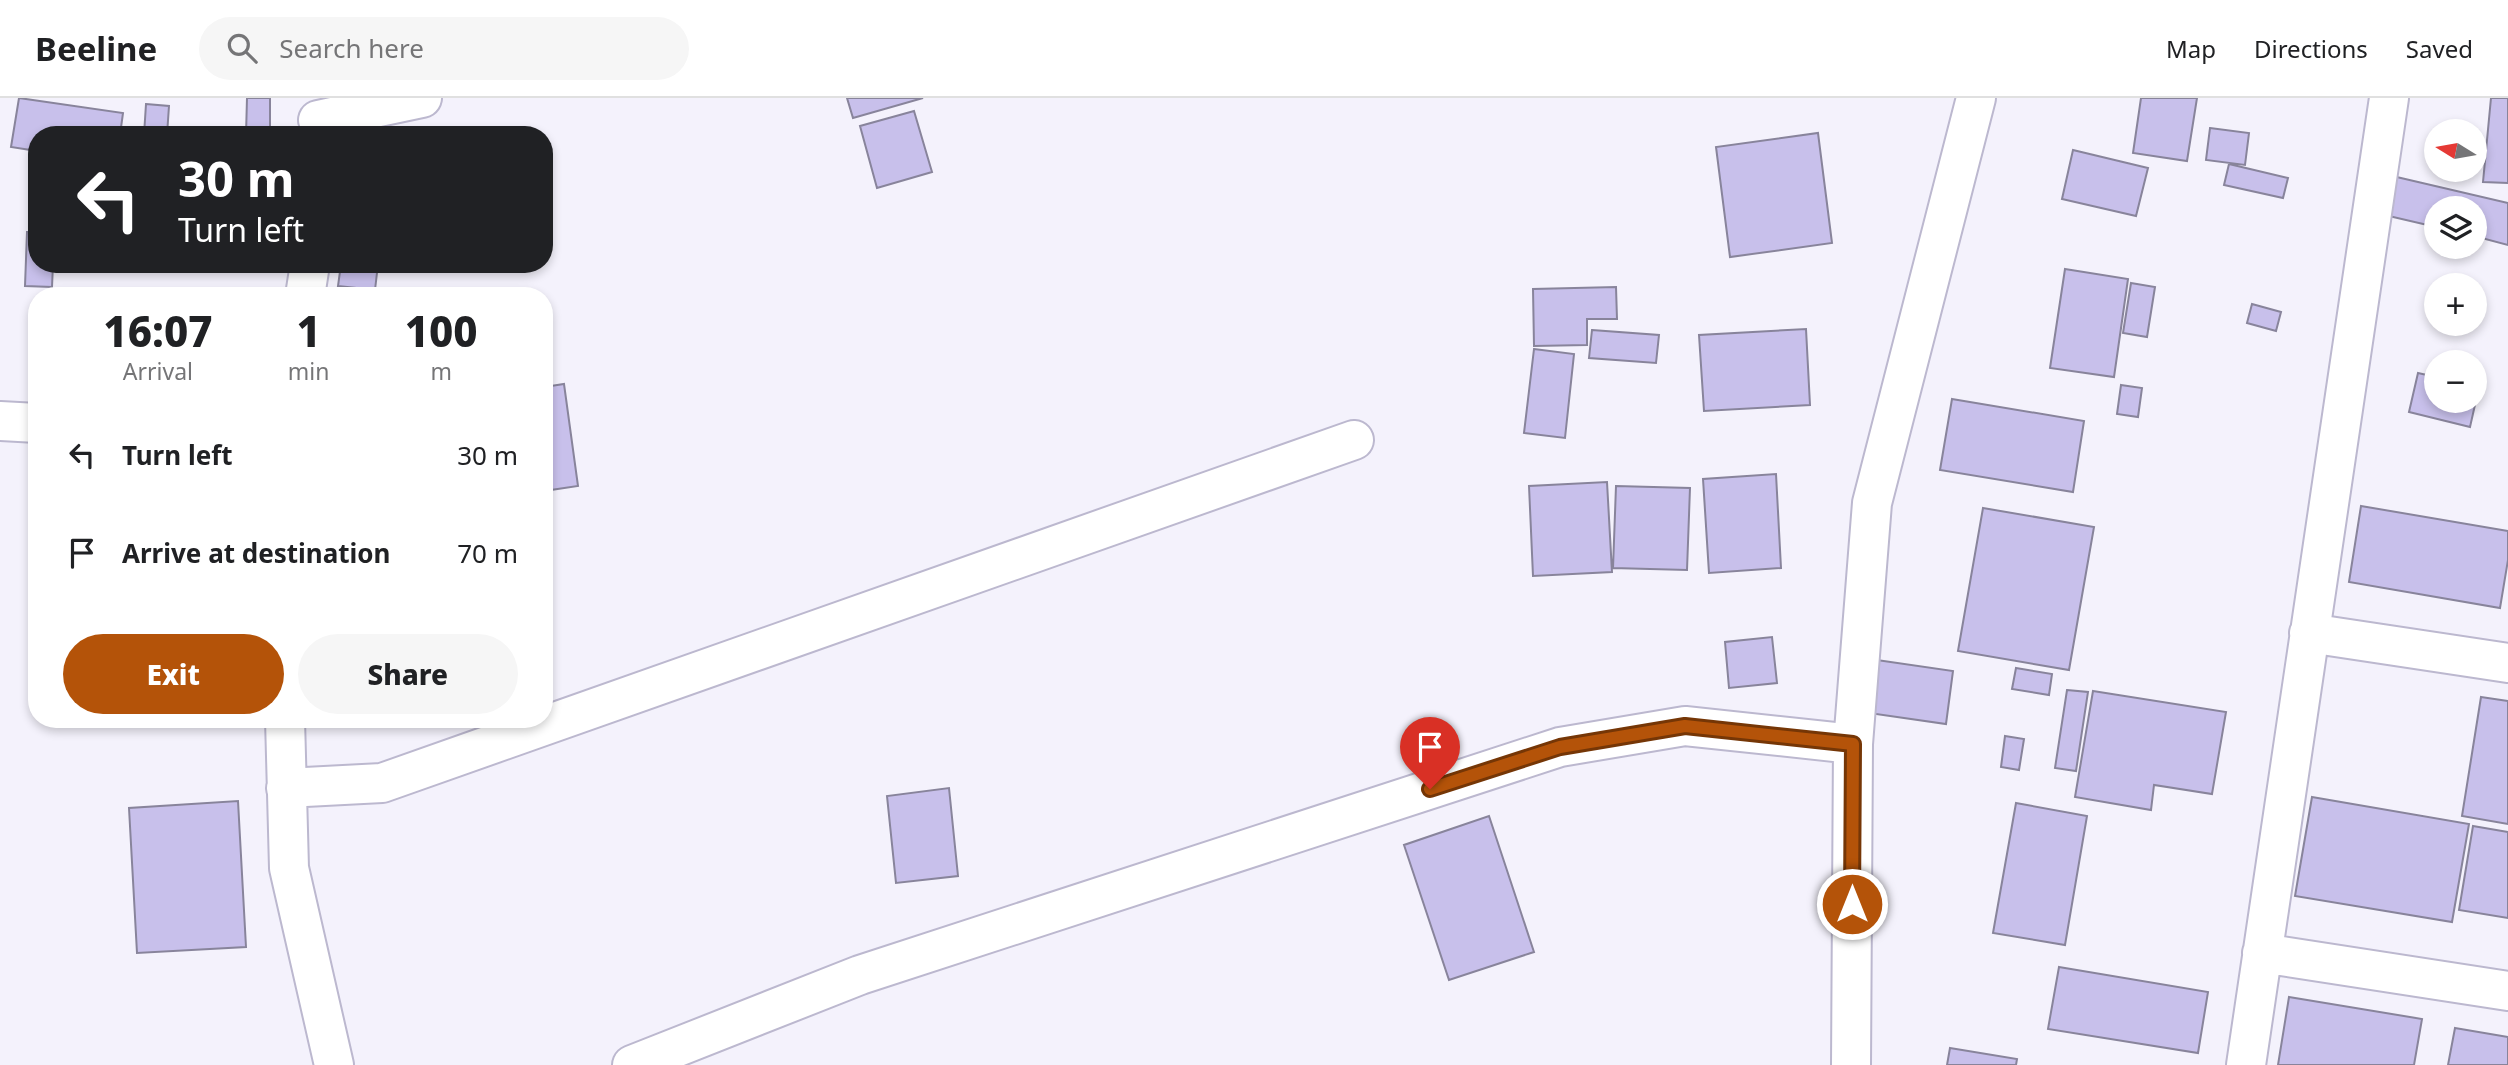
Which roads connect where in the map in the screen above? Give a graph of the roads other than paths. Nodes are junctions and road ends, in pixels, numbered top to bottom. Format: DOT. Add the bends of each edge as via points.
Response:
graph roads {
  1 [pos="422,98"];
  2 [pos="1976,98"];
  3 [pos="2389,98"];
  4 [pos="318,118"];
  5 [pos="0,421"];
  6 [pos="28,423"];
  7 [pos="1354,440"];
  8 [pos="2309,633"];
  9 [pos="2508,663"];
  10 [pos="553,723"];
  11 [pos="285,728"];
  12 [pos="538,728"];
  13 [pos="1853,744"];
  14 [pos="286,788"];
  15 [pos="2262,953"];
  16 [pos="2508,991"];
  17 [pos="334,1065"];
  18 [pos="632,1065"];
  19 [pos="1851,1065"];
  20 [pos="2246,1065"];
  1 -- 4 [label="street"];
  2 -- 13 [label="street" via="1872,503"];
  3 -- 8 [label="street"];
  5 -- 6 [label="street"];
  7 -- 10 [label="street"];
  8 -- 9 [label="street"];
  8 -- 15 [label="street"];
  11 -- 14 [label="street"];
  12 -- 14 [label="street" via="382,783"];
  13 -- 18 [label="street" via="1685,726 1560,747 860,975"];
  13 -- 19 [label="street"];
  14 -- 17 [label="street" via="289,868"];
  15 -- 16 [label="street"];
  15 -- 20 [label="street"];
}
